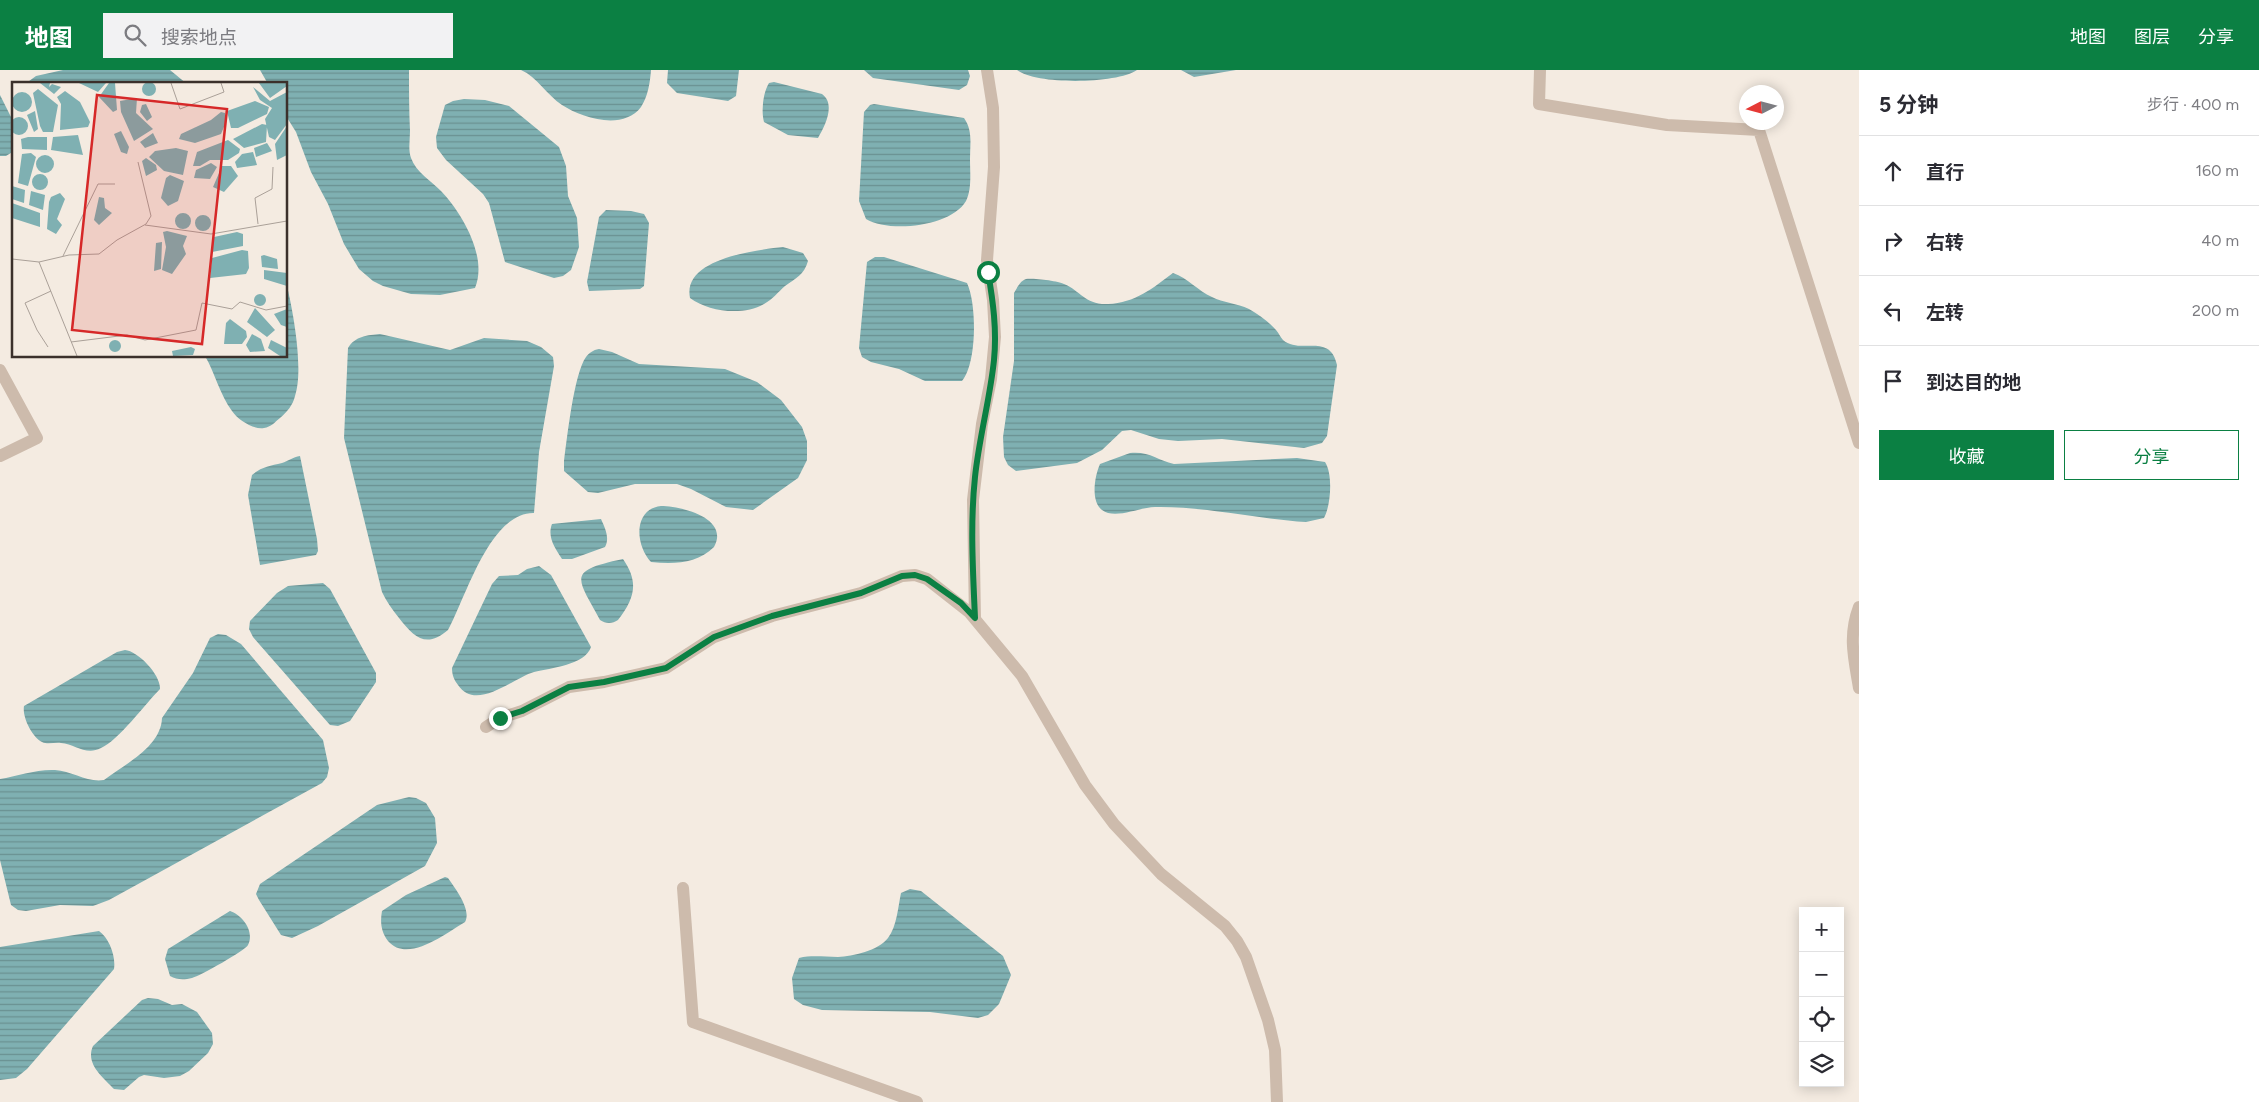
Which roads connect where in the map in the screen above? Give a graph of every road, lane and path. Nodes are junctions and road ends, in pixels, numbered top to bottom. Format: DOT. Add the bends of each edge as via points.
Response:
graph roads {
  1 [pos="987,70"];
  2 [pos="1540,70"];
  3 [pos="0,370"];
  4 [pos="1859,443"];
  5 [pos="0,456"];
  6 [pos="1859,607"];
  7 [pos="975,618"];
  8 [pos="1859,688"];
  9 [pos="486,727"];
  10 [pos="683,888"];
  11 [pos="917,1102"];
  12 [pos="1278,1102"];
  1 -- 7 [label="street" via="993,108 994,167 987,260 995,337 972,500"];
  2 -- 4 [label="street" via="1539,104 1667,125 1759,130"];
  3 -- 5 [label="street" via="37,438"];
  6 -- 8 [label="street" via="1851,637"];
  7 -- 9 [label="street" via="961,603 927,579 915,575 902,576 861,593 772,616 714,637 666,668 569,687"];
  7 -- 12 [label="street" via="1022,676 1085,785 1114,824 1161,874 1225,926 1237,941 1246,957 1268,1020 1275,1050"];
  10 -- 11 [label="street" via="693,1022"];
}
